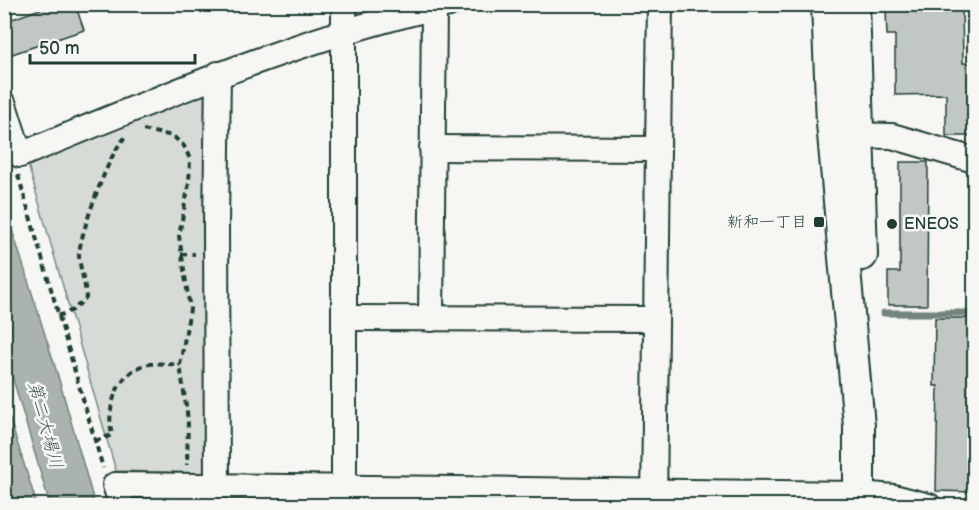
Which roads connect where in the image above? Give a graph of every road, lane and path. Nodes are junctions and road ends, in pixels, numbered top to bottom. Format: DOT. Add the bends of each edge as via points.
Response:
graph roads {
  1 [pos="344,4"];
  2 [pos="660,4"];
  3 [pos="827,4"];
  4 [pos="854,4"];
  5 [pos="441,6"];
  6 [pos="343,30"];
  7 [pos="218,74"];
  8 [pos="4,105"];
  9 [pos="138,132"];
  10 [pos="132,134"];
  11 [pos="846,135"];
  12 [pos="432,148"];
  13 [pos="658,149"];
  14 [pos="20,155"];
  15 [pos="975,160"];
  16 [pos="58,316"];
  17 [pos="344,318"];
  18 [pos="431,319"];
  19 [pos="655,320"];
  20 [pos="180,365"];
  21 [pos="95,441"];
  22 [pos="217,486"];
  23 [pos="118,495"];
  24 [pos="344,497"];
  25 [pos="475,497"];
  26 [pos="655,498"];
  27 [pos="743,499"];
  28 [pos="859,500"];
  29 [pos="929,506"];
  1 -- 6 [label="street"];
  2 -- 13 [label="street"];
  3 -- 11 [label="street"];
  4 -- 11 [label="street"];
  5 -- 6 [label="street"];
  5 -- 12 [label="street"];
  6 -- 7 [label="street"];
  6 -- 17 [label="street"];
  7 -- 14 [label="street"];
  7 -- 22 [label="street"];
  8 -- 14 [label="street"];
  9 -- 20 [label="path" via="173,136 190,159 179,236 190,309"];
  10 -- 16 [label="path" via="119,143 81,234 80,264 86,298 73,310"];
  11 -- 15 [label="street" via="892,136"];
  11 -- 28 [label="street" via="864,362"];
  12 -- 13 [label="street"];
  12 -- 18 [label="street"];
  13 -- 19 [label="street"];
  14 -- 16 [label="path" via="15,166"];
  16 -- 21 [label="path"];
  17 -- 18 [label="street"];
  17 -- 24 [label="street"];
  18 -- 19 [label="street"];
  19 -- 26 [label="street"];
  20 -- 21 [label="path" via="143,365 132,371 114,396 112,435"];
  20 -- 22 [label="path" via="188,420 187,466"];
  21 -- 23 [label="path" via="105,477"];
  22 -- 23 [label="street"];
  22 -- 24 [label="street"];
  24 -- 25 [label="street"];
  25 -- 26 [label="street"];
  26 -- 27 [label="street"];
  27 -- 28 [label="street"];
  28 -- 29 [label="street" via="894,497"];
}
